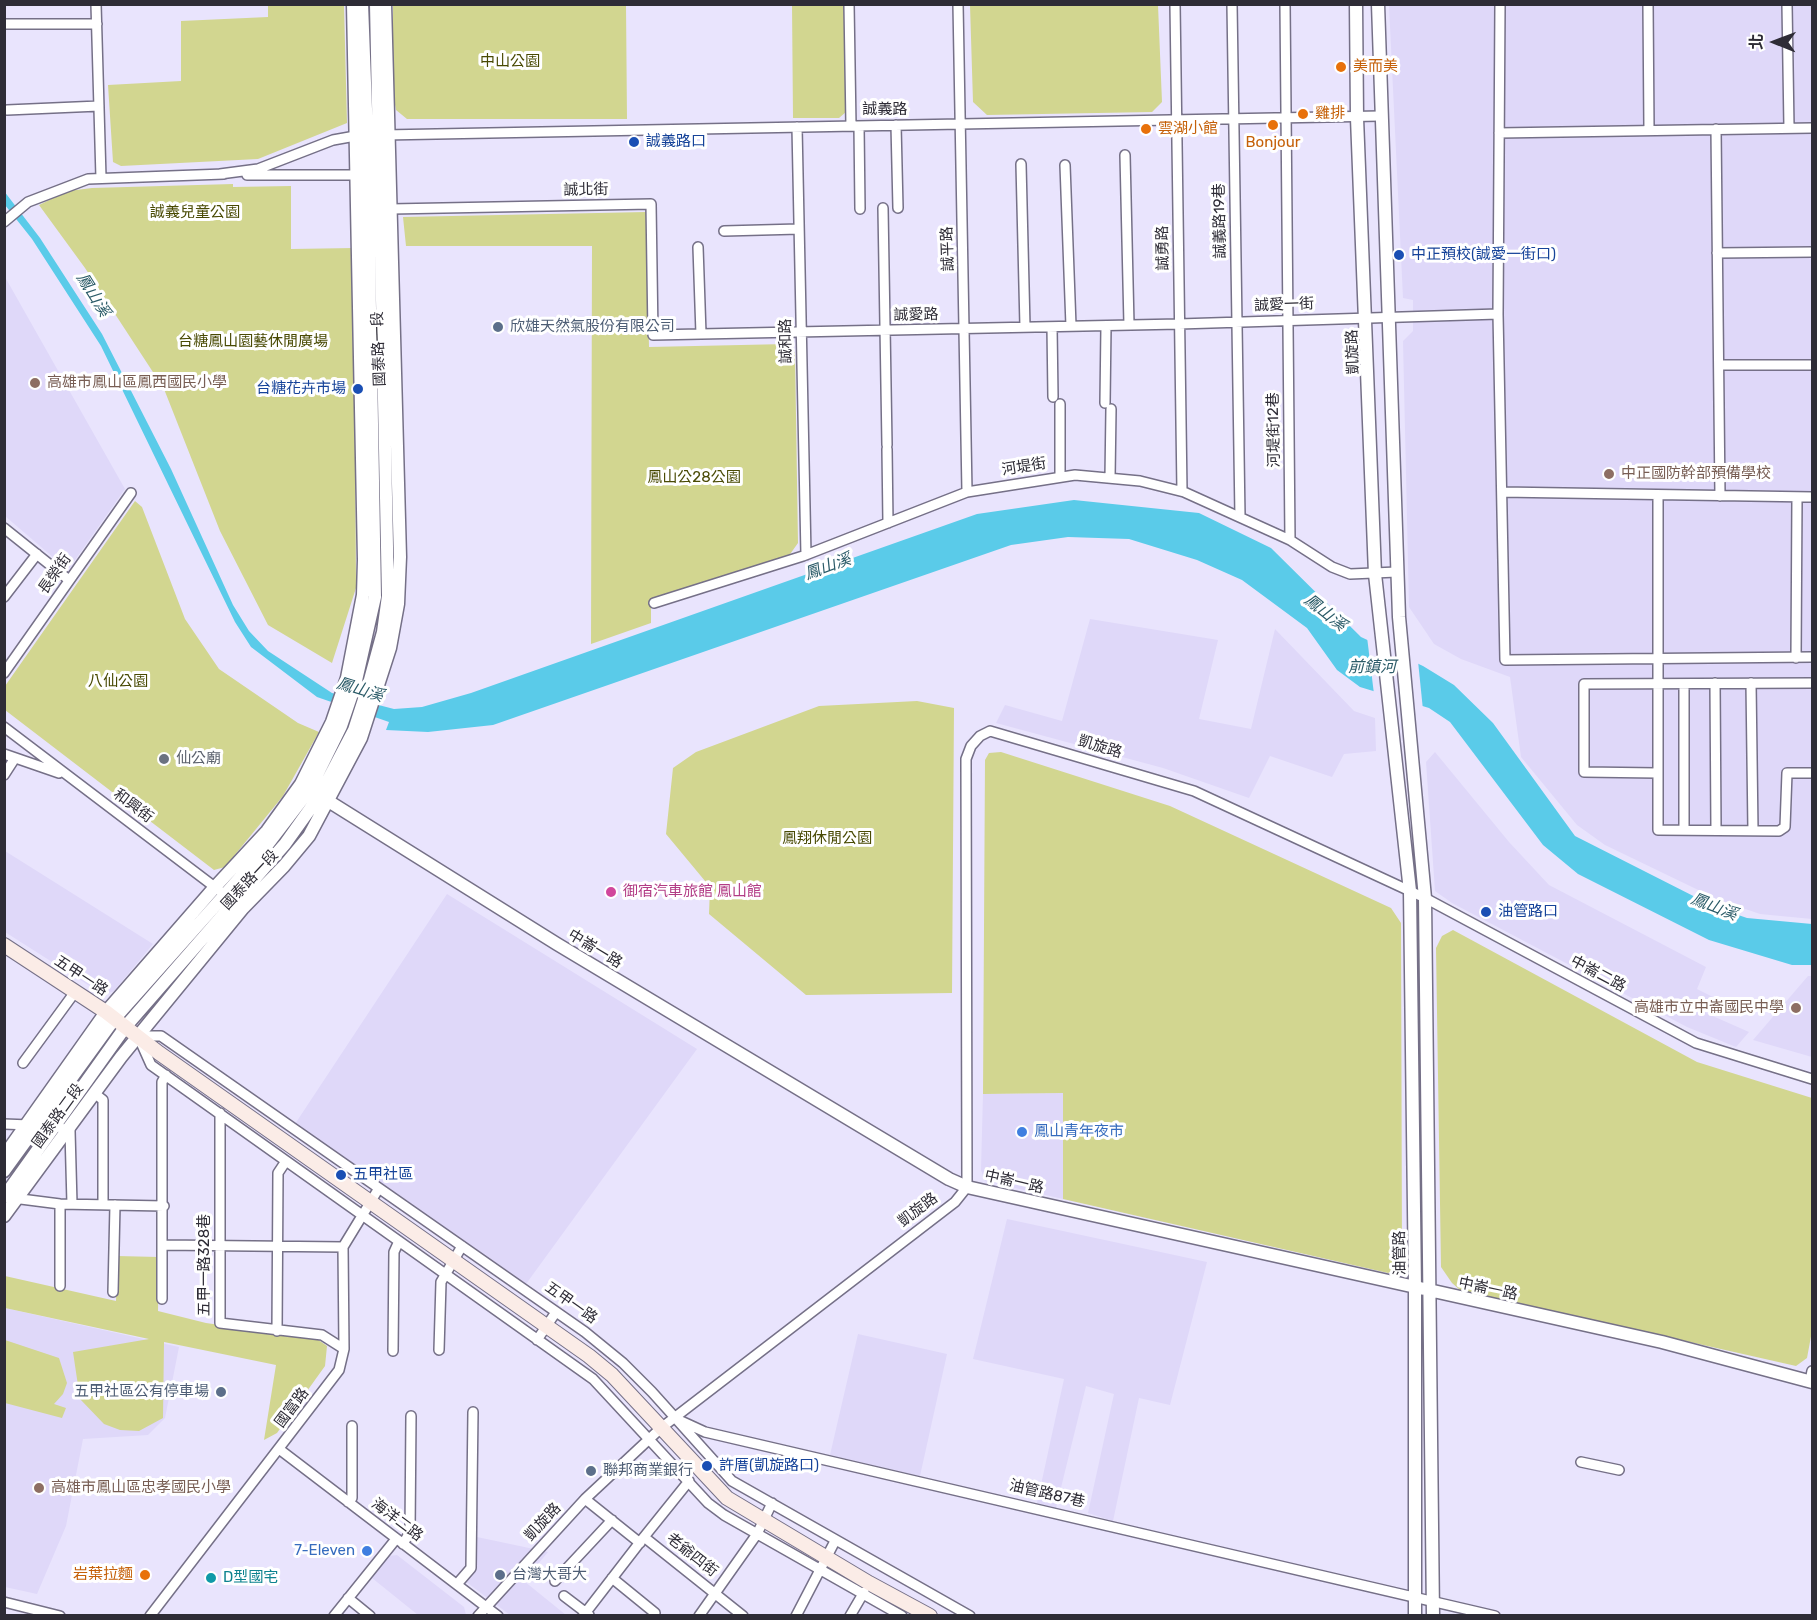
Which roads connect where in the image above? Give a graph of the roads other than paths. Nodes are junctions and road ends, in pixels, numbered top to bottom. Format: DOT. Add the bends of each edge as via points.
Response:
graph roads {
  1 [pos="96,4"];
  2 [pos="353,4"];
  3 [pos="362,4"];
  4 [pos="376,4"];
  5 [pos="386,4"];
  6 [pos="849,4"];
  7 [pos="958,4"];
  8 [pos="1175,4"];
  9 [pos="1232,4"];
  10 [pos="1285,4"];
  11 [pos="1356,4"];
  12 [pos="1378,4"];
  13 [pos="1500,4"];
  14 [pos="1648,4"];
  15 [pos="1787,4"];
  16 [pos="4,24"];
  17 [pos="97,24"];
  18 [pos="360,79"];
  19 [pos="4,99"];
  20 [pos="99,106"];
  21 [pos="6,112"];
  22 [pos="1380,116"];
  23 [pos="1357,118"];
  24 [pos="1286,119"];
  25 [pos="1233,120"];
  26 [pos="1176,121"];
  27 [pos="896,125"];
  28 [pos="960,125"];
  29 [pos="855,126"];
  30 [pos="798,127"];
  31 [pos="1789,128"];
  32 [pos="1812,128"];
  33 [pos="1716,129"];
  34 [pos="1649,130"];
  35 [pos="1499,133"];
  36 [pos="373,135"];
  37 [pos="1125,155"];
  38 [pos="1021,164"];
  39 [pos="1065,165"];
  40 [pos="220,174"];
  41 [pos="357,175"];
  42 [pos="101,178"];
  43 [pos="898,207"];
  44 [pos="883,208"];
  45 [pos="391,209"];
  46 [pos="861,209"];
  47 [pos="4,222"];
  48 [pos="798,230"];
  49 [pos="724,231"];
  50 [pos="698,248"];
  51 [pos="1812,252"];
  52 [pos="1718,254"];
  53 [pos="1498,314"];
  54 [pos="1390,316"];
  55 [pos="1367,317"];
  56 [pos="1288,320"];
  57 [pos="1237,322"];
  58 [pos="1179,324"];
  59 [pos="1129,325"];
  60 [pos="1071,326"];
  61 [pos="1106,326"];
  62 [pos="1025,327"];
  63 [pos="1052,327"];
  64 [pos="965,329"];
  65 [pos="886,330"];
  66 [pos="801,332"];
  67 [pos="701,334"];
  68 [pos="653,335"];
  69 [pos="1719,365"];
  70 [pos="1812,365"];
  71 [pos="1060,477"];
  72 [pos="1110,478"];
  73 [pos="1182,491"];
  74 [pos="967,492"];
  75 [pos="1502,492"];
  76 [pos="131,493"];
  77 [pos="1658,495"];
  78 [pos="1720,496"];
  79 [pos="1797,497"];
  80 [pos="1812,498"];
  81 [pos="1240,517"];
  82 [pos="888,523"];
  83 [pos="4,528"];
  84 [pos="1290,540"];
  85 [pos="37,554"];
  86 [pos="806,555"];
  87 [pos="1397,572"];
  88 [pos="1375,574"];
  89 [pos="69,580"];
  90 [pos="4,597"];
  91 [pos="654,603"];
  92 [pos="1812,657"];
  93 [pos="1796,658"];
  94 [pos="1657,659"];
  95 [pos="4,673"];
  96 [pos="351,681"];
  97 [pos="1751,683"];
  98 [pos="1812,683"];
  99 [pos="1657,684"];
  100 [pos="1684,684"];
  101 [pos="1715,684"];
  102 [pos="372,688"];
  103 [pos="4,727"];
  104 [pos="4,754"];
  105 [pos="15,758"];
  106 [pos="1657,773"];
  107 [pos="1812,773"];
  108 [pos="4,775"];
  109 [pos="75,781"];
  110 [pos="315,792"];
  111 [pos="1684,830"];
  112 [pos="1716,830"];
  113 [pos="1753,831"];
  114 [pos="1410,891"];
  115 [pos="229,897"];
  116 [pos="1425,898"];
  117 [pos="4,945"];
  118 [pos="75,992"];
  119 [pos="116,1019"];
  120 [pos="138,1036"];
  121 [pos="24,1063"];
  122 [pos="166,1075"];
  123 [pos="1812,1079"];
  124 [pos="94,1093"];
  125 [pos="220,1113"];
  126 [pos="4,1124"];
  127 [pos="32,1125"];
  128 [pos="61,1127"];
  129 [pos="4,1156"];
  130 [pos="286,1161"];
  131 [pos="4,1172"];
  132 [pos="968,1187"];
  133 [pos="378,1188"];
  134 [pos="8,1197"];
  135 [pos="60,1204"];
  136 [pos="72,1204"];
  137 [pos="103,1205"];
  138 [pos="115,1205"];
  139 [pos="164,1206"];
  140 [pos="366,1209"];
  141 [pos="4,1216"];
  142 [pos="399,1241"];
  143 [pos="163,1245"];
  144 [pos="221,1245"];
  145 [pos="277,1246"];
  146 [pos="462,1246"];
  147 [pos="343,1247"];
  148 [pos="453,1261"];
  149 [pos="445,1274"];
  150 [pos="60,1286"];
  151 [pos="1421,1290"];
  152 [pos="113,1293"];
  153 [pos="162,1299"];
  154 [pos="556,1312"];
  155 [pos="547,1327"];
  156 [pos="277,1331"];
  157 [pos="537,1340"];
  158 [pos="344,1348"];
  159 [pos="439,1350"];
  160 [pos="393,1351"];
  161 [pos="1812,1378"];
  162 [pos="473,1412"];
  163 [pos="411,1416"];
  164 [pos="674,1418"];
  165 [pos="352,1426"];
  166 [pos="661,1428"];
  167 [pos="650,1439"];
  168 [pos="279,1449"];
  169 [pos="1581,1462"];
  170 [pos="1619,1470"];
  171 [pos="689,1481"];
  172 [pos="585,1498"];
  173 [pos="348,1502"];
  174 [pos="772,1503"];
  175 [pos="612,1520"];
  176 [pos="760,1528"];
  177 [pos="642,1540"];
  178 [pos="400,1541"];
  179 [pos="835,1541"];
  180 [pos="823,1564"];
  181 [pos="612,1578"];
  182 [pos="555,1581"];
  183 [pos="458,1583"];
  184 [pos="865,1589"];
  185 [pos="716,1593"];
  186 [pos="564,1596"];
  187 [pos="348,1598"];
  188 [pos="1415,1598"];
  189 [pos="4,1602"];
  190 [pos="1433,1602"];
  191 [pos="485,1606"];
  192 [pos="655,1613"];
  193 [pos="586,1615"];
  194 [pos="60,1616"];
  195 [pos="150,1616"];
  196 [pos="334,1616"];
  197 [pos="370,1616"];
  198 [pos="478,1616"];
  199 [pos="498,1616"];
  200 [pos="699,1616"];
  201 [pos="743,1616"];
  202 [pos="796,1616"];
  203 [pos="850,1616"];
  204 [pos="902,1616"];
  205 [pos="930,1616"];
  206 [pos="970,1616"];
  207 [pos="1415,1616"];
  208 [pos="1433,1616"];
  209 [pos="1495,1616"];
  1 -- 17 [label="street"];
  2 -- 18 [label="street, 國泰路一段"];
  3 -- 18 [label="street, 國泰路一段"];
  4 -- 36 [label="street, 國泰路一段"];
  5 -- 36 [label="street, 國泰路一段"];
  6 -- 29 [label="street"];
  7 -- 28 [label="street, 誠平路"];
  8 -- 26 [label="street, 誠勇路"];
  9 -- 25 [label="street, 誠義路19巷"];
  10 -- 24 [label="street, 河堤街12巷"];
  11 -- 23 [label="street, 凱旋路"];
  12 -- 22 [label="street"];
  13 -- 35 [label="street"];
  14 -- 34 [label="street"];
  15 -- 31 [label="street"];
  16 -- 17 [label="street"];
  17 -- 20 [label="street"];
  18 -- 36 [label="street, 國泰路一段"];
  19 -- 21 [label="street"];
  20 -- 21 [label="street"];
  20 -- 42 [label="street"];
  22 -- 23 [label="street, 誠義路"];
  22 -- 54 [label="street"];
  23 -- 24 [label="street, 誠義路"];
  23 -- 55 [label="street, 凱旋路"];
  24 -- 25 [label="street, 誠義路"];
  24 -- 56 [label="street, 河堤街12巷"];
  25 -- 26 [label="street, 誠義路"];
  25 -- 57 [label="street, 誠義路19巷"];
  26 -- 28 [label="street, 誠義路"];
  26 -- 58 [label="street, 誠勇路"];
  27 -- 28 [label="street, 誠義路"];
  27 -- 29 [label="street, 誠義路"];
  27 -- 43 [label="street"];
  28 -- 64 [label="street, 誠平路"];
  29 -- 30 [label="street, 誠義路"];
  29 -- 46 [label="street"];
  30 -- 36 [label="street, 誠義路"];
  30 -- 48 [label="street, 誠和路"];
  31 -- 32 [label="street"];
  31 -- 33 [label="street"];
  33 -- 34 [label="street"];
  33 -- 52 [label="street"];
  34 -- 35 [label="street"];
  35 -- 53 [label="street"];
  36 -- 40 [label="street, 誠義路" via="333,140 258,169"];
  36 -- 41 [label="street, 國泰路一段"];
  36 -- 45 [label="street, 國泰路一段"];
  36 -- 96 [label="street, 國泰路一段" via="375,597"];
  36 -- 102 [label="street, 國泰路一段" via="388,596"];
  37 -- 59 [label="street"];
  38 -- 62 [label="street"];
  39 -- 60 [label="street"];
  40 -- 41 [label="street"];
  40 -- 42 [label="street"];
  41 -- 96 [label="street, 國泰路一段" via="364,560"];
  42 -- 47 [label="street" via="88,178 40,196"];
  44 -- 65 [label="street"];
  45 -- 68 [label="street, 誠北街" via="651,204"];
  45 -- 102 [label="street, 國泰路一段" via="400,557 398,604 390,648"];
  48 -- 49 [label="street"];
  48 -- 66 [label="street, 誠和路"];
  50 -- 67 [label="street"];
  51 -- 52 [label="street"];
  52 -- 69 [label="street"];
  53 -- 54 [label="street, 誠愛一街"];
  53 -- 75 [label="street"];
  54 -- 55 [label="street, 誠愛一街"];
  54 -- 87 [label="street"];
  55 -- 56 [label="street, 誠愛一街"];
  55 -- 88 [label="street, 凱旋路"];
  56 -- 57 [label="street, 誠愛一街"];
  56 -- 84 [label="street, 河堤街12巷"];
  57 -- 58 [label="street, 誠愛一街"];
  57 -- 81 [label="street, 誠義路19巷"];
  58 -- 59 [label="street, 誠愛路"];
  58 -- 73 [label="street, 誠勇路"];
  59 -- 61 [label="street, 誠愛路"];
  60 -- 61 [label="street, 誠愛路"];
  60 -- 63 [label="street, 誠愛路"];
  61 -- 72 [label="street"];
  62 -- 63 [label="street, 誠愛路"];
  62 -- 64 [label="street, 誠愛路"];
  63 -- 71 [label="street"];
  64 -- 65 [label="street, 誠愛路"];
  64 -- 74 [label="street, 誠平路"];
  65 -- 66 [label="street, 誠愛路"];
  65 -- 82 [label="street"];
  66 -- 67 [label="street, 誠愛路"];
  66 -- 86 [label="street, 誠和路"];
  67 -- 68 [label="street, 誠愛路"];
  69 -- 70 [label="street"];
  69 -- 78 [label="street"];
  71 -- 72 [label="street, 河堤街"];
  71 -- 74 [label="street, 河堤街"];
  72 -- 73 [label="street, 河堤街"];
  73 -- 81 [label="street, 河堤街"];
  74 -- 82 [label="street, 河堤街"];
  75 -- 77 [label="street"];
  75 -- 94 [label="street" via="1505,660"];
  76 -- 89 [label="street, 長榮街"];
  77 -- 78 [label="street"];
  77 -- 94 [label="street"];
  78 -- 79 [label="street"];
  79 -- 80 [label="street"];
  79 -- 93 [label="street"];
  81 -- 84 [label="street, 河堤街"];
  82 -- 86 [label="street, 河堤街"];
  83 -- 85 [label="street"];
  84 -- 88 [label="street, 河堤街" via="1332,567 1350,574"];
  85 -- 89 [label="street"];
  85 -- 90 [label="street"];
  86 -- 91 [label="street, 河堤街"];
  87 -- 88 [label="street, 河堤街"];
  87 -- 116 [label="street"];
  88 -- 114 [label="street, 凱旋路"];
  89 -- 95 [label="street, 長榮街"];
  92 -- 93 [label="street"];
  93 -- 94 [label="street"];
  94 -- 99 [label="street"];
  96 -- 110 [label="street, 國泰路一段"];
  97 -- 98 [label="street"];
  97 -- 101 [label="street"];
  97 -- 113 [label="street"];
  99 -- 100 [label="street"];
  99 -- 106 [label="street"];
  99 -- 106 [label="street" via="1584,684 1584,772"];
  100 -- 101 [label="street"];
  100 -- 111 [label="street"];
  101 -- 112 [label="street"];
  102 -- 110 [label="street, 國泰路一段" via="359,730"];
  103 -- 109 [label="street, 和興街"];
  104 -- 105 [label="street"];
  105 -- 108 [label="street"];
  105 -- 109 [label="street"];
  106 -- 111 [label="street" via="1658,830"];
  107 -- 113 [label="street" via="1787,773 1785,827 1779,831"];
  109 -- 115 [label="street, 和興街"];
  110 -- 115 [label="street, 國泰路一段"];
  110 -- 115 [label="street, 國泰路一段" via="309,836 284,867"];
  110 -- 132 [label="street, 中崙一路" via="557,945"];
  111 -- 112 [label="street"];
  112 -- 113 [label="street"];
  114 -- 116 [label="street, 中崙二路"];
  114 -- 132 [label="street, 凱旋路" via="1194,791 1005,734 990,731 980,736 970,746 966,759"];
  114 -- 151 [label="street, 油管路"];
  115 -- 119 [label="street, 國泰路一段"];
  115 -- 119 [label="street, 國泰路一段"];
  115 -- 120 [label="street, 國泰路一段"];
  116 -- 123 [label="street, 中崙二路" via="1696,1043"];
  116 -- 151 [label="street, 油管路"];
  117 -- 118 [label="main road, 五甲一路"];
  118 -- 119 [label="main road, 五甲一路"];
  118 -- 121 [label="street"];
  119 -- 120 [label="main road, 五甲一路"];
  119 -- 127 [label="street, 國泰路二段"];
  119 -- 128 [label="street, 國泰路二段"];
  120 -- 122 [label="street, 五甲一路" via="146,1058"];
  120 -- 124 [label="street, 國泰路二段"];
  120 -- 133 [label="street, 五甲一路" via="161,1036"];
  120 -- 140 [label="main road, 五甲一路"];
  122 -- 125 [label="street, 五甲一路"];
  122 -- 139 [label="street" via="162,1082"];
  124 -- 128 [label="street, 國泰路二段"];
  124 -- 137 [label="street" via="103,1100"];
  125 -- 130 [label="street, 五甲一路"];
  125 -- 144 [label="street, 五甲一路328巷"];
  126 -- 127 [label="street"];
  127 -- 128 [label="street"];
  127 -- 129 [label="street, 國泰路二段"];
  127 -- 131 [label="street, 國泰路二段"];
  128 -- 134 [label="street, 國泰路二段"];
  128 -- 136 [label="street" via="70,1131"];
  130 -- 140 [label="street, 五甲一路"];
  130 -- 145 [label="street" via="278,1173"];
  132 -- 151 [label="street, 中崙一路"];
  132 -- 164 [label="street, 凱旋路" via="955,1202"];
  133 -- 140 [label="street"];
  133 -- 146 [label="street, 五甲一路"];
  134 -- 135 [label="street"];
  134 -- 141 [label="street, 國泰路二段"];
  135 -- 136 [label="street"];
  135 -- 150 [label="street"];
  136 -- 137 [label="street"];
  137 -- 138 [label="street"];
  138 -- 139 [label="street"];
  138 -- 152 [label="street"];
  139 -- 143 [label="street"];
  140 -- 142 [label="street, 五甲一路"];
  140 -- 147 [label="street"];
  140 -- 148 [label="main road, 五甲一路"];
  142 -- 149 [label="street, 五甲一路"];
  142 -- 160 [label="street" via="394,1252"];
  143 -- 144 [label="street"];
  143 -- 153 [label="street"];
  144 -- 145 [label="street"];
  144 -- 156 [label="street, 五甲一路328巷" via="220,1323"];
  145 -- 147 [label="street"];
  145 -- 156 [label="street"];
  146 -- 148 [label="street"];
  146 -- 154 [label="street, 五甲一路"];
  147 -- 158 [label="street, 國富路"];
  148 -- 149 [label="street"];
  148 -- 155 [label="main road, 五甲一路"];
  149 -- 157 [label="street, 五甲一路"];
  149 -- 159 [label="street" via="441,1282"];
  151 -- 161 [label="street, 中崙一路"];
  151 -- 188 [label="street, 油管路"];
  151 -- 190 [label="street, 油管路"];
  154 -- 155 [label="street"];
  154 -- 164 [label="street, 五甲一路" via="622,1363"];
  155 -- 157 [label="street"];
  155 -- 166 [label="main road, 五甲一路" via="612,1375"];
  156 -- 158 [label="street, 五甲一路328巷" via="321,1335"];
  157 -- 167 [label="street, 五甲一路" via="593,1379"];
  158 -- 168 [label="street, 國富路" via="336,1373"];
  162 -- 183 [label="street" via="471,1568"];
  163 -- 178 [label="street" via="410,1532"];
  164 -- 166 [label="street, 凱旋路"];
  164 -- 174 [label="street, 五甲一路" via="732,1481"];
  164 -- 188 [label="street, 油管路87巷" via="705,1432"];
  165 -- 173 [label="street" via="352,1498"];
  166 -- 167 [label="street, 凱旋路"];
  166 -- 176 [label="main road, 五甲一路"];
  167 -- 171 [label="street, 五甲一路"];
  167 -- 172 [label="street, 凱旋路"];
  168 -- 173 [label="street, 海洋二路"];
  168 -- 195 [label="street, 國富路"];
  169 -- 170 [label="street"];
  171 -- 176 [label="street, 五甲一路" via="724,1515"];
  171 -- 177 [label="street"];
  172 -- 175 [label="street, 老爺四街"];
  172 -- 191 [label="street, 凱旋路"];
  173 -- 178 [label="street, 海洋二路"];
  174 -- 176 [label="street"];
  174 -- 179 [label="street, 五甲一路"];
  175 -- 177 [label="street, 老爺四街"];
  175 -- 182 [label="street"];
  176 -- 180 [label="main road, 五甲一路"];
  176 -- 185 [label="street"];
  177 -- 181 [label="street"];
  177 -- 185 [label="street, 老爺四街"];
  178 -- 183 [label="street, 海洋二路"];
  178 -- 187 [label="street"];
  179 -- 180 [label="street"];
  179 -- 206 [label="street, 五甲一路"];
  180 -- 184 [label="main road, 五甲一路"];
  180 -- 202 [label="street"];
  181 -- 192 [label="street"];
  181 -- 193 [label="street"];
  183 -- 191 [label="street, 海洋二路"];
  184 -- 203 [label="street"];
  184 -- 204 [label="street, 五甲一路"];
  184 -- 205 [label="main road, 五甲一路"];
  185 -- 200 [label="street"];
  185 -- 201 [label="street, 老爺四街"];
  186 -- 193 [label="street"];
  187 -- 196 [label="street"];
  187 -- 197 [label="street"];
  188 -- 190 [label="street, 油管路87巷"];
  188 -- 207 [label="street, 油管路"];
  189 -- 194 [label="street"];
  190 -- 208 [label="street, 油管路"];
  190 -- 209 [label="street, 油管路87巷"];
  191 -- 198 [label="street, 凱旋路"];
  191 -- 199 [label="street, 海洋二路"];
}
